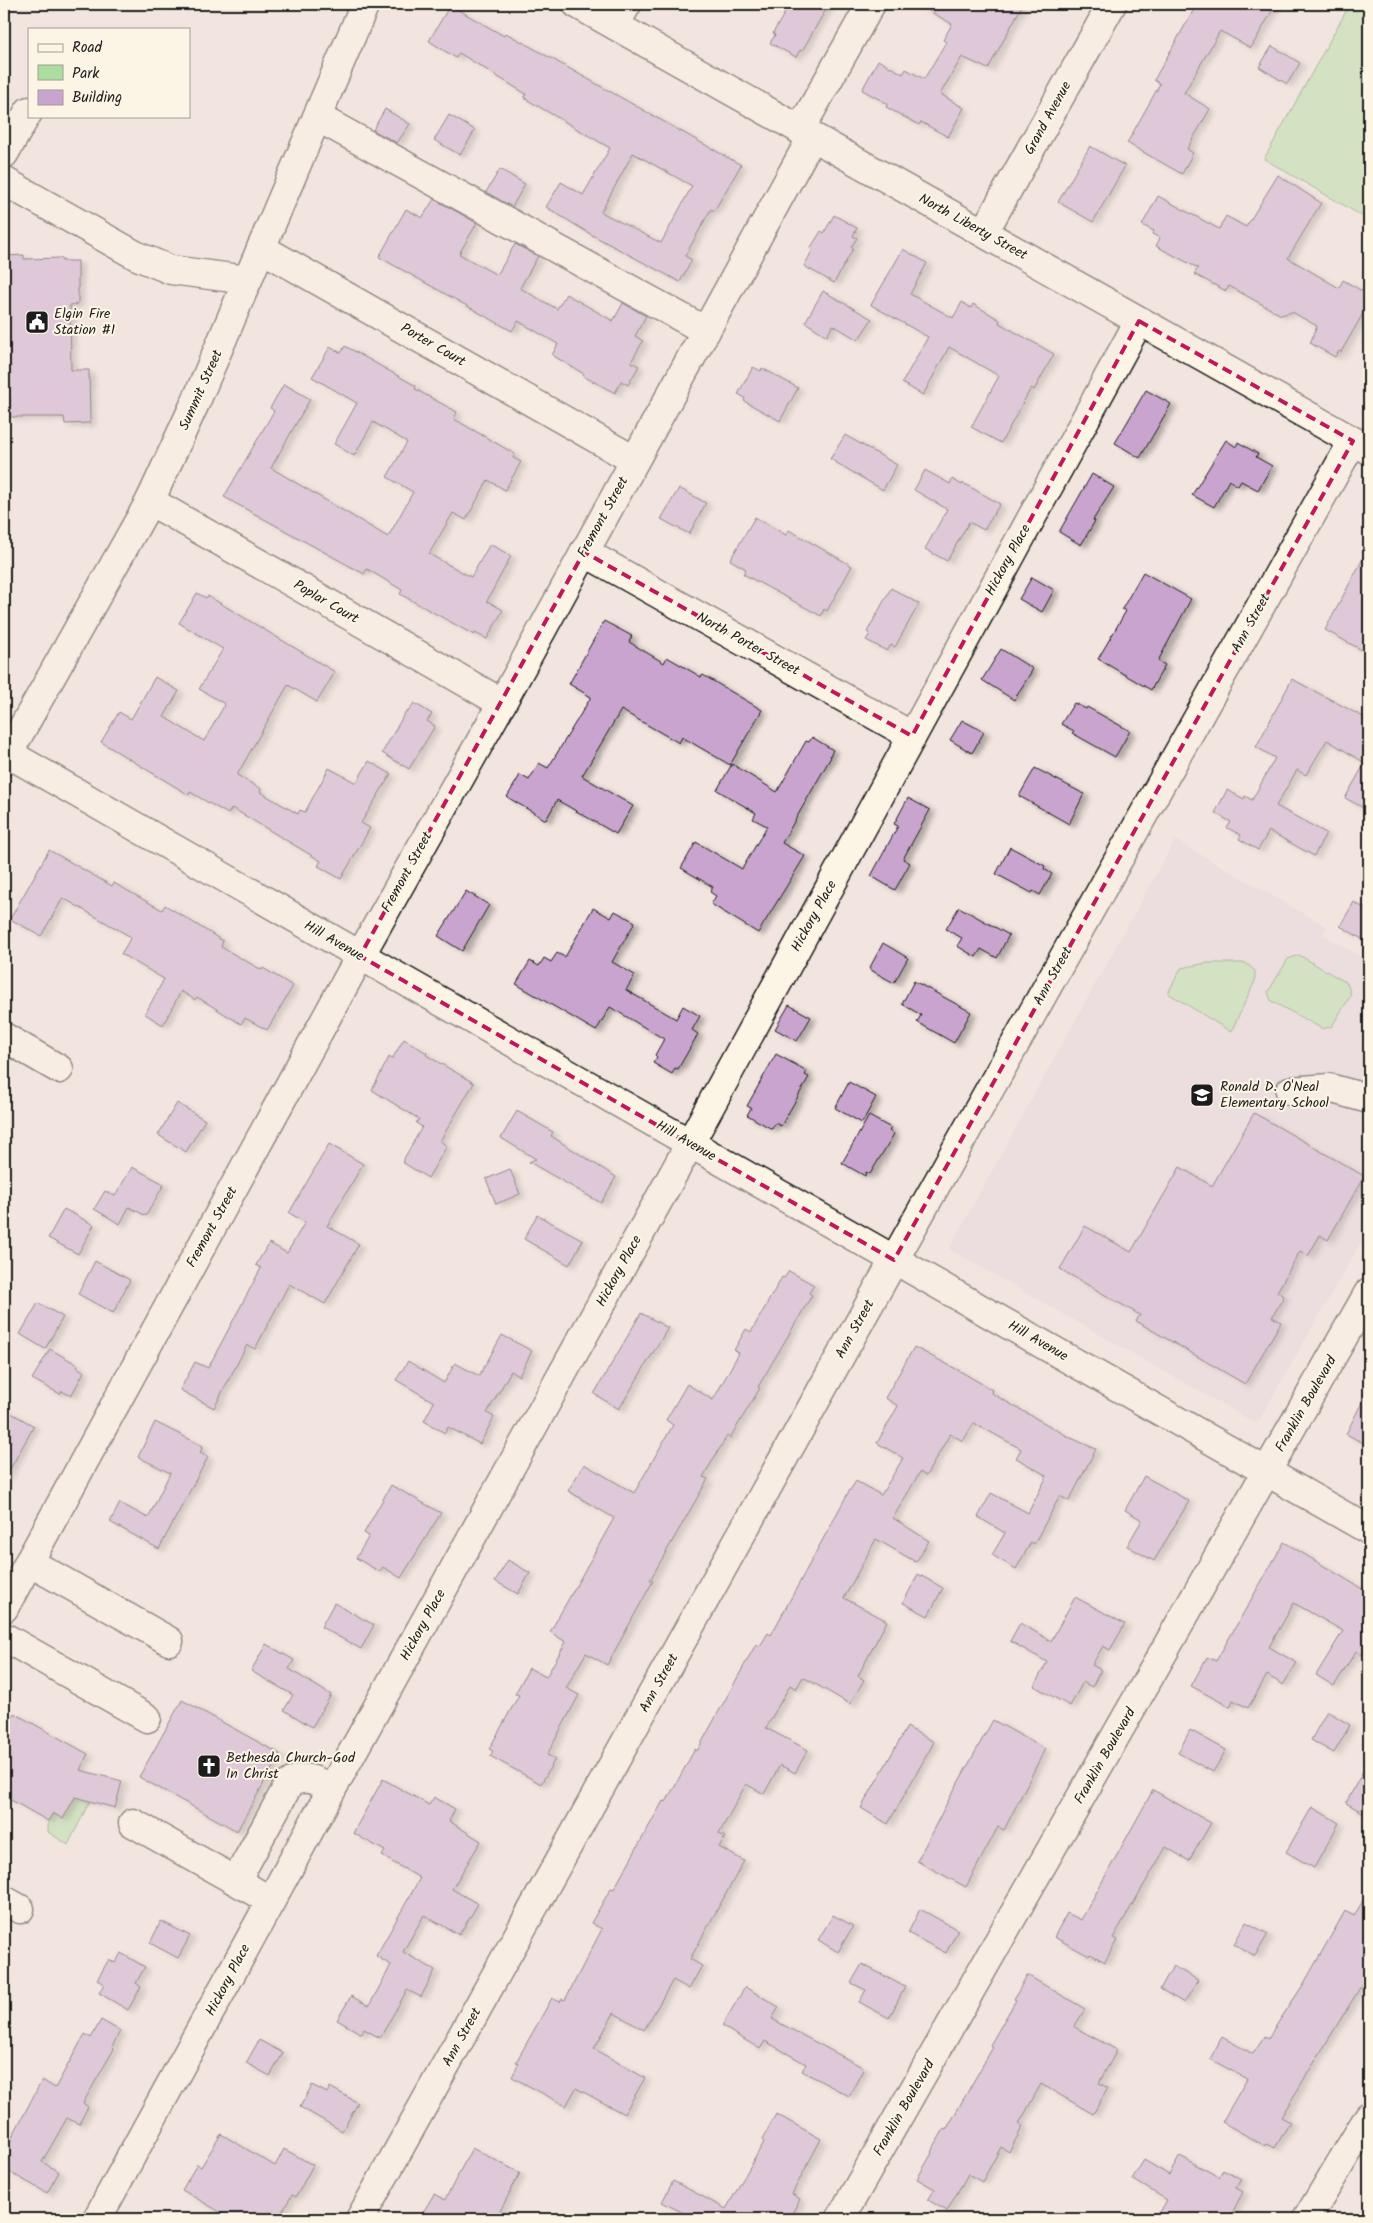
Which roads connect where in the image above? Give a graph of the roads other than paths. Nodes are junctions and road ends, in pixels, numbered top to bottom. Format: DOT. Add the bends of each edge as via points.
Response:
graph roads {
  1 [pos="366,4"];
  2 [pos="577,4"];
  3 [pos="871,4"];
  4 [pos="1112,4"];
  5 [pos="621,14"];
  6 [pos="28,113"];
  7 [pos="317,117"];
  8 [pos="806,133"];
  9 [pos="4,154"];
  10 [pos="4,182"];
  11 [pos="984,232"];
  12 [pos="261,248"];
  13 [pos="248,280"];
  14 [pos="1138,321"];
  15 [pos="706,332"];
  16 [pos="1361,445"];
  17 [pos="634,460"];
  18 [pos="150,501"];
  19 [pos="584,552"];
  20 [pos="502,703"];
  21 [pos="912,736"];
  22 [pos="5,755"];
  23 [pos="360,956"];
  24 [pos="6,1038"];
  25 [pos="58,1069"];
  26 [pos="1290,1091"];
  27 [pos="1369,1099"];
  28 [pos="690,1144"];
  29 [pos="894,1260"];
  30 [pos="1369,1292"];
  31 [pos="1267,1472"];
  32 [pos="1369,1530"];
  33 [pos="29,1562"];
  34 [pos="4,1608"];
  35 [pos="4,1637"];
  36 [pos="169,1640"];
  37 [pos="148,1718"];
  38 [pos="332,1789"];
  39 [pos="133,1824"];
  40 [pos="236,1881"];
  41 [pos="271,1901"];
  42 [pos="1369,2116"];
  43 [pos="97,2219"];
  44 [pos="360,2219"];
  45 [pos="840,2219"];
  46 [pos="1307,2219"];
  1 -- 7 [label="street, Summit Street"];
  2 -- 5 [label="street, North Liberty Street"];
  3 -- 8 [label="street, Fremont Street"];
  4 -- 11 [label="street, Grand Avenue"];
  5 -- 8 [label="street, North Liberty Street"];
  6 -- 9 [label="street"];
  7 -- 12 [label="street, Summit Street"];
  7 -- 15 [label="street"];
  8 -- 11 [label="street, North Liberty Street"];
  8 -- 15 [label="street, Fremont Street"];
  10 -- 13 [label="street" via="160,266"];
  11 -- 14 [label="street, North Liberty Street"];
  12 -- 13 [label="street, Summit Street"];
  12 -- 17 [label="street, Porter Court"];
  13 -- 18 [label="street, Summit Street"];
  14 -- 16 [label="street, North Liberty Street"];
  14 -- 21 [label="street, Hickory Place"];
  15 -- 17 [label="street, Fremont Street"];
  16 -- 29 [label="street, Ann Street"];
  17 -- 19 [label="street, Fremont Street"];
  18 -- 20 [label="street, Poplar Court"];
  18 -- 22 [label="street, Summit Street"];
  19 -- 20 [label="street, Fremont Street"];
  19 -- 21 [label="street, North Porter Street"];
  20 -- 23 [label="street, Fremont Street"];
  21 -- 28 [label="street, Hickory Place"];
  22 -- 23 [label="street, Hill Avenue"];
  23 -- 28 [label="street, Hill Avenue"];
  23 -- 33 [label="street, Fremont Street"];
  24 -- 25 [label="street"];
  26 -- 27 [label="street" via="1329,1088"];
  28 -- 29 [label="street, Hill Avenue"];
  28 -- 38 [label="street, Hickory Place"];
  29 -- 31 [label="street, Hill Avenue"];
  29 -- 44 [label="street, Ann Street"];
  30 -- 31 [label="street, Franklin Boulevard"];
  31 -- 32 [label="street, Hill Avenue"];
  31 -- 45 [label="street, Franklin Boulevard"];
  33 -- 34 [label="street, Fremont Street"];
  33 -- 36 [label="street"];
  35 -- 37 [label="street"];
  38 -- 40 [label="street" via="308,1778 289,1784"];
  38 -- 41 [label="street, Hickory Place"];
  39 -- 40 [label="street"];
  40 -- 41 [label="street"];
  41 -- 43 [label="street, Hickory Place"];
  42 -- 46 [label="street"];
}
